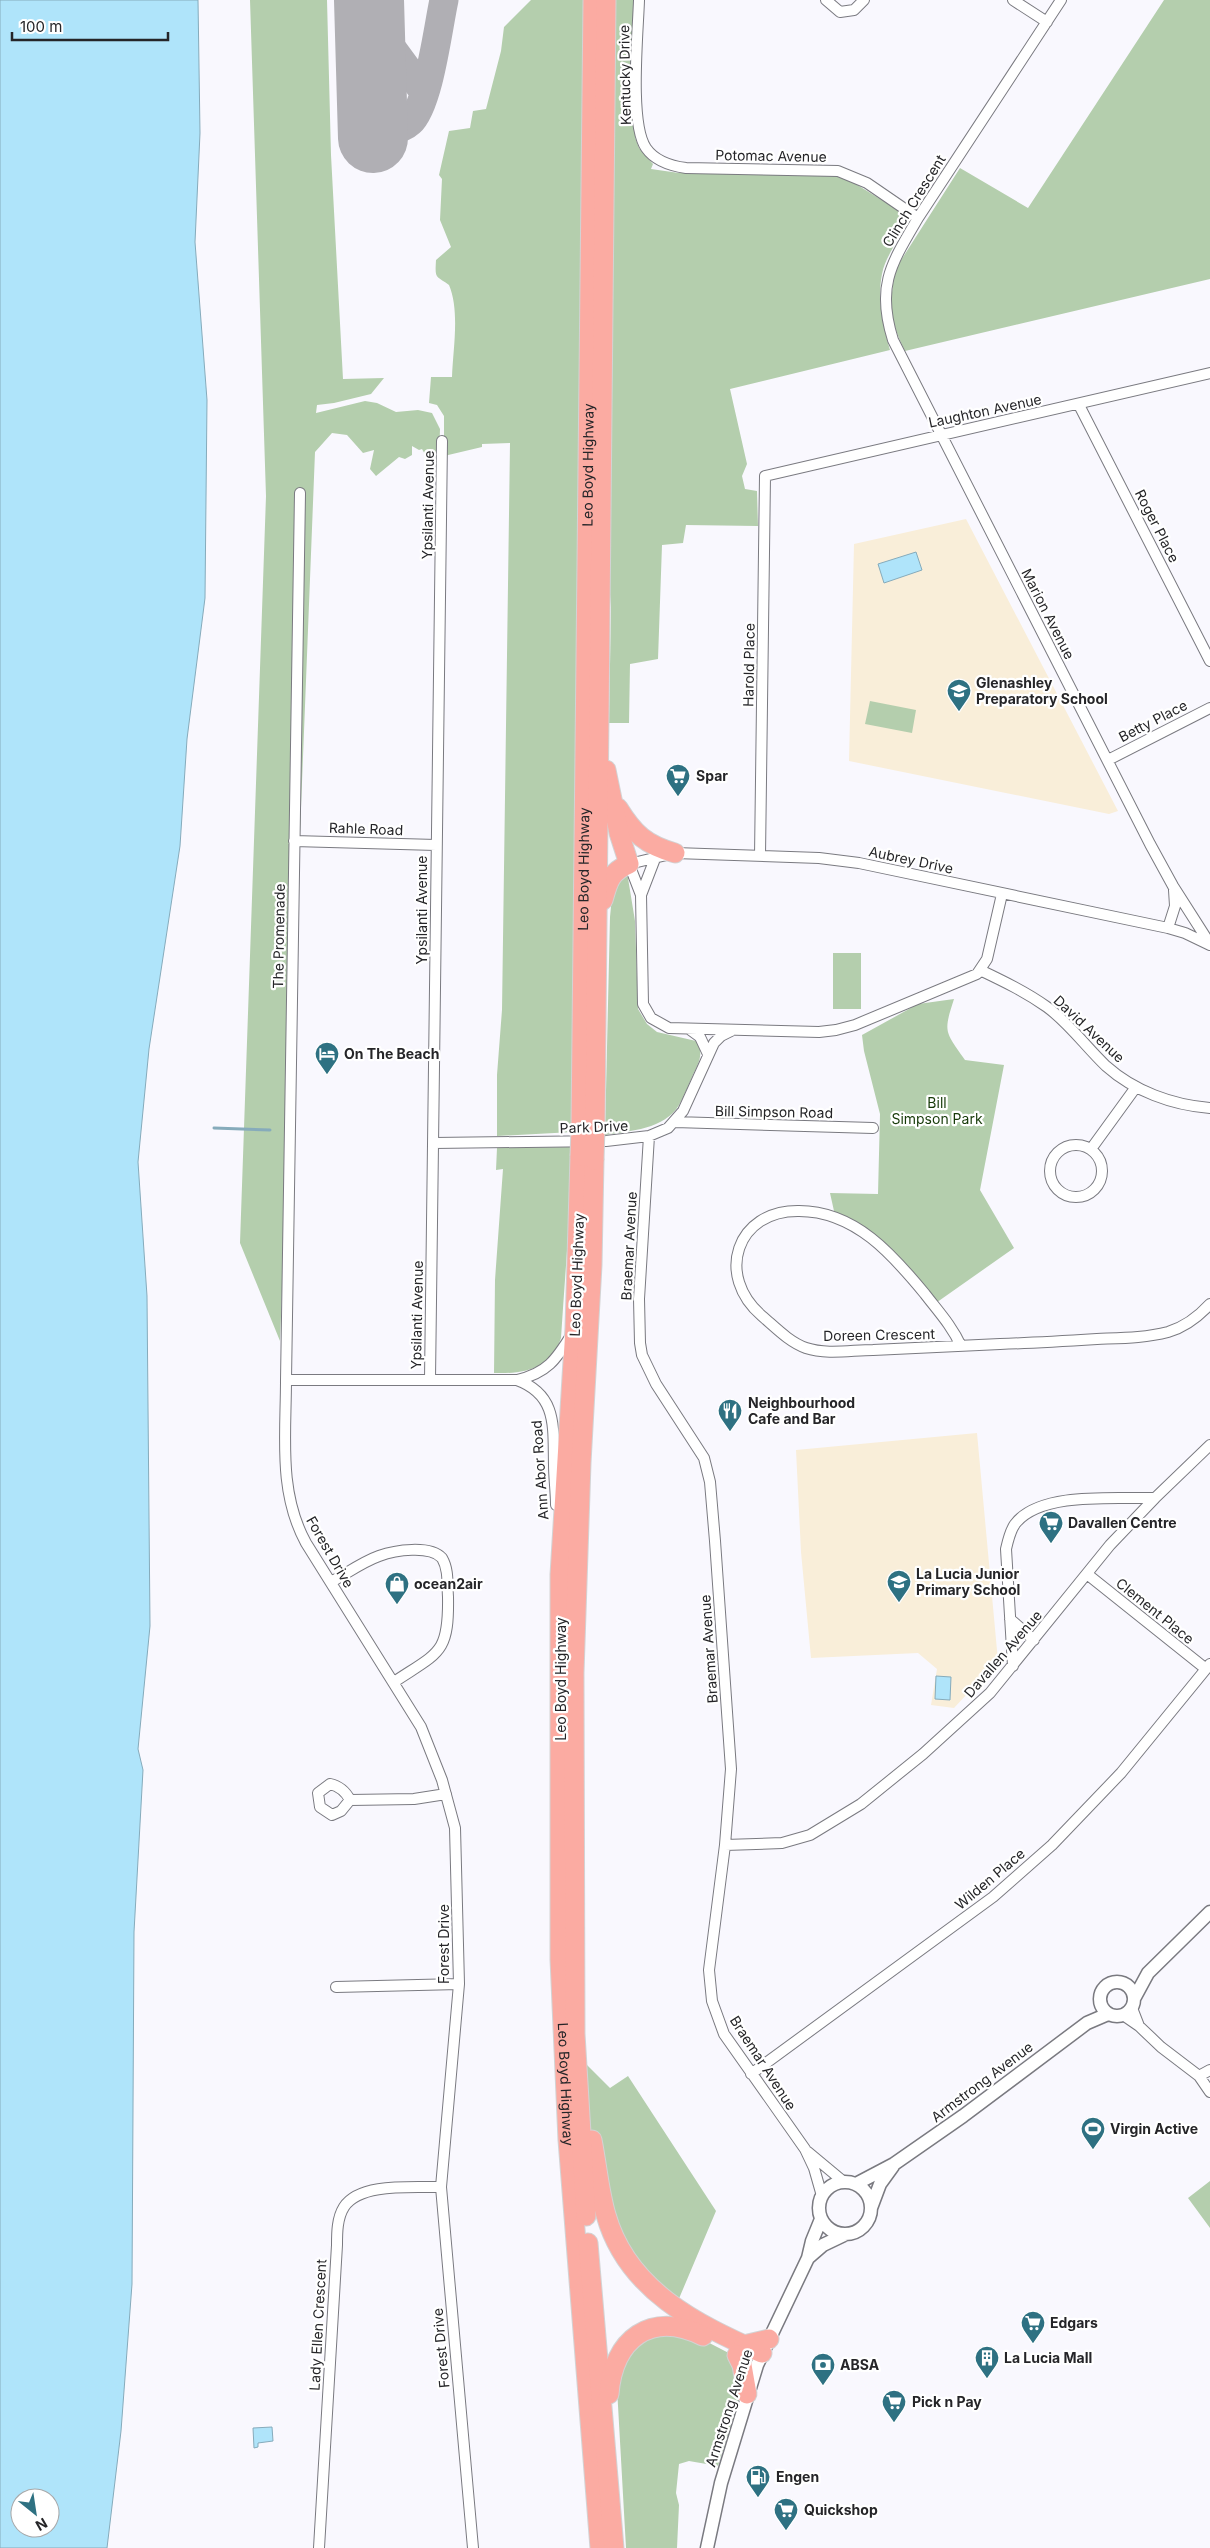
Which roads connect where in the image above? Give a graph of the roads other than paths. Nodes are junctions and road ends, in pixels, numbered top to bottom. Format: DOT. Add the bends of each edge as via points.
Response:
graph roads {
  1 [pos="593,0"];
  2 [pos="606,0"];
  3 [pos="638,0"];
  4 [pos="826,0"];
  5 [pos="864,0"];
  6 [pos="1013,0"];
  7 [pos="1061,0"];
  8 [pos="1046,22"];
  9 [pos="646,148"];
  10 [pos="918,218"];
  11 [pos="1210,373"];
  12 [pos="1079,404"];
  13 [pos="939,435"];
  14 [pos="442,441"];
  15 [pos="765,476"];
  16 [pos="300,493"];
  17 [pos="1210,661"];
  18 [pos="598,699"];
  19 [pos="1210,708"];
  20 [pos="1108,760"];
  21 [pos="608,779"];
  22 [pos="294,841"];
  23 [pos="436,845"];
  24 [pos="675,854"];
  25 [pos="656,856"];
  26 [pos="760,856"];
  27 [pos="628,864"];
  28 [pos="1173,886"];
  29 [pos="1002,894"];
  30 [pos="641,895"];
  31 [pos="597,922"];
  32 [pos="1168,928"];
  33 [pos="1185,933"];
  34 [pos="1210,944"];
  35 [pos="980,970"];
  36 [pos="689,1029"];
  37 [pos="732,1030"];
  38 [pos="708,1054"];
  39 [pos="1136,1087"];
  40 [pos="1210,1108"];
  41 [pos="675,1122"];
  42 [pos="588,1127"];
  43 [pos="873,1128"];
  44 [pos="649,1136"];
  45 [pos="434,1143"];
  46 [pos="1091,1150"];
  47 [pos="587,1158"];
  48 [pos="1210,1304"];
  49 [pos="575,1328"];
  50 [pos="961,1346"];
  51 [pos="430,1379"];
  52 [pos="286,1380"];
  53 [pos="516,1380"];
  54 [pos="1210,1445"];
  55 [pos="1154,1498"];
  56 [pos="1087,1574"];
  57 [pos="560,1575"];
  58 [pos="330,1582"];
  59 [pos="1010,1619"];
  60 [pos="1034,1640"];
  61 [pos="1014,1666"];
  62 [pos="1208,1667"];
  63 [pos="394,1682"];
  64 [pos="446,1794"];
  65 [pos="350,1800"];
  66 [pos="725,1845"];
  67 [pos="1210,1912"];
  68 [pos="1148,1973"];
  69 [pos="1122,1982"];
  70 [pos="459,1984"];
  71 [pos="336,1987"];
  72 [pos="1100,2002"];
  73 [pos="1130,2007"];
  74 [pos="1108,2014"];
  75 [pos="1087,2023"];
  76 [pos="1210,2070"];
  77 [pos="751,2074"];
  78 [pos="1199,2076"];
  79 [pos="578,2080"];
  80 [pos="1210,2092"];
  81 [pos="805,2149"];
  82 [pos="894,2164"];
  83 [pos="850,2183"];
  84 [pos="441,2187"];
  85 [pos="822,2196"];
  86 [pos="871,2208"];
  87 [pos="821,2219"];
  88 [pos="846,2234"];
  89 [pos="808,2258"];
  90 [pos="740,2350"];
  91 [pos="763,2352"];
  92 [pos="747,2394"];
  93 [pos="606,2435"];
  94 [pos="319,2548"];
  95 [pos="474,2548"];
  96 [pos="600,2548"];
  97 [pos="614,2548"];
  98 [pos="707,2548"];
  1 -- 42 [label="highway, Leo Boyd Highway"];
  2 -- 18 [label="highway, Leo Boyd Highway"];
  3 -- 9 [label="street, Kentucky Drive" via="637,112 638,127"];
  4 -- 5 [label="street" via="840,12 849,12"];
  6 -- 8 [label="street"];
  7 -- 8 [label="street, Clinch Crescent"];
  8 -- 10 [label="street, Clinch Crescent"];
  9 -- 10 [label="street, Potomac Avenue" via="657,159 686,168 846,173 867,183"];
  10 -- 13 [label="street, Clinch Crescent" via="890,267 886,309 893,340"];
  11 -- 12 [label="street, Laughton Avenue"];
  12 -- 13 [label="street, Laughton Avenue"];
  12 -- 17 [label="street, Roger Place"];
  13 -- 15 [label="street, Laughton Avenue"];
  13 -- 20 [label="street, Marion Avenue"];
  14 -- 23 [label="street, Ypsilanti Avenue"];
  15 -- 26 [label="street, Harold Place"];
  16 -- 22 [label="street, The Promenade"];
  18 -- 21 [label="highway"];
  18 -- 31 [label="highway, Leo Boyd Highway"];
  19 -- 20 [label="street, Betty Place"];
  20 -- 28 [label="street, Marion Avenue"];
  21 -- 24 [label="highway" via="618,808 633,831 655,848"];
  21 -- 27 [label="highway"];
  22 -- 23 [label="street, Rahle Road"];
  22 -- 52 [label="street, The Promenade"];
  23 -- 45 [label="street, Ypsilanti Avenue"];
  24 -- 25 [label="street, Aubrey Drive"];
  24 -- 26 [label="street, Aubrey Drive"];
  25 -- 27 [label="street, Aubrey Drive"];
  25 -- 30 [label="street"];
  26 -- 29 [label="street, Aubrey Drive" via="841,860"];
  27 -- 30 [label="street"];
  27 -- 31 [label="highway" via="618,868 610,877"];
  28 -- 32 [label="street, Marion Avenue" via="1175,906"];
  28 -- 34 [label="street, Marion Avenue"];
  29 -- 32 [label="street, Aubrey Drive"];
  29 -- 35 [label="street" via="987,959"];
  30 -- 36 [label="street" via="643,1004 651,1018 663,1026"];
  31 -- 42 [label="highway, Leo Boyd Highway"];
  32 -- 33 [label="street, Aubrey Drive"];
  33 -- 34 [label="street, Marion Avenue"];
  35 -- 37 [label="street" via="946,988 836,1030"];
  35 -- 39 [label="street, David Avenue" via="1020,989 1047,1007 1107,1066"];
  36 -- 37 [label="street"];
  36 -- 38 [label="street" via="700,1037"];
  37 -- 38 [label="street, Park Drive" via="717,1038"];
  38 -- 41 [label="street, Park Drive" via="688,1103"];
  39 -- 40 [label="street, David Avenue" via="1163,1099"];
  39 -- 46 [label="street"];
  41 -- 43 [label="street, Bill Simpson Road"];
  41 -- 44 [label="street, Park Drive"];
  42 -- 47 [label="highway, Leo Boyd Highway, bridge"];
  44 -- 45 [label="street, Park Drive" via="606,1141"];
  44 -- 66 [label="street, Braemar Avenue" via="639,1298 640,1343 648,1370 700,1452 710,1482 731,1769"];
  45 -- 51 [label="street, Ypsilanti Avenue"];
  46 -- 46 [label="street" via="1102,1166 1098,1186 1081,1196 1061,1192 1050,1175 1055,1156 1072,1145 1082,1145"];
  47 -- 49 [label="highway, Leo Boyd Highway"];
  47 -- 79 [label="highway, Leo Boyd Highway" via="592,1265 574,1673 574,1952"];
  48 -- 50 [label="street, Doreen Crescent" via="1185,1324 1150,1335"];
  49 -- 53 [label="street, Ann Abor Road" via="548,1368"];
  49 -- 57 [label="highway, Leo Boyd Highway"];
  50 -- 50 [label="street, Doreen Crescent" via="826,1351 798,1344 755,1310 744,1295 735,1269 742,1239 758,1224 784,1212 814,1212 849,1223 883,1247 907,1272 950,1325"];
  51 -- 52 [label="street, Ann Abor Road"];
  51 -- 53 [label="street, Ann Abor Road"];
  52 -- 58 [label="street, Forest Drive" via="289,1500 300,1532"];
  53 -- 57 [label="street, Ann Abor Road" via="540,1394 549,1408 553,1424"];
  54 -- 55 [label="street, Davallen Avenue"];
  55 -- 56 [label="street, Davallen Avenue"];
  55 -- 59 [label="street" via="1057,1503 1039,1507 1022,1517 1010,1531 1006,1549"];
  56 -- 60 [label="street, Davallen Avenue"];
  56 -- 62 [label="street, Clement Place"];
  57 -- 96 [label="highway, Leo Boyd Highway" via="563,2061"];
  58 -- 63 [label="street, Forest Drive"];
  58 -- 63 [label="street" via="378,1556 432,1552 446,1564 446,1639 432,1657"];
  59 -- 60 [label="street"];
  59 -- 61 [label="street"];
  60 -- 61 [label="street, Davallen Avenue"];
  61 -- 66 [label="street, Davallen Avenue" via="990,1693 927,1751 824,1828 795,1840"];
  62 -- 77 [label="street, Wilden Place" via="1121,1773 1087,1811 1038,1857 987,1901"];
  63 -- 64 [label="street, Forest Drive" via="428,1742"];
  64 -- 65 [label="street"];
  64 -- 70 [label="street, Forest Drive" via="457,1848"];
  66 -- 77 [label="street, Braemar Avenue" via="709,1970 710,1987 720,2025"];
  67 -- 68 [label="street"];
  68 -- 69 [label="street"];
  68 -- 73 [label="street"];
  69 -- 72 [label="street" via="1107,1985 1101,1993"];
  69 -- 73 [label="street" via="1131,1988"];
  70 -- 71 [label="street"];
  70 -- 84 [label="street, Forest Drive"];
  72 -- 74 [label="street"];
  72 -- 75 [label="street, Armstrong Avenue"];
  73 -- 74 [label="street"];
  73 -- 78 [label="street" via="1139,2026"];
  74 -- 75 [label="street, Armstrong Avenue"];
  75 -- 82 [label="street, Armstrong Avenue"];
  76 -- 78 [label="street"];
  77 -- 81 [label="street, Braemar Avenue"];
  78 -- 80 [label="street"];
  79 -- 90 [label="highway" via="588,2113 605,2214 626,2259 666,2303"];
  79 -- 93 [label="highway, Leo Boyd Highway" via="588,2241"];
  81 -- 83 [label="street, Braemar Avenue"];
  81 -- 85 [label="street, Braemar Avenue"];
  82 -- 83 [label="street, Armstrong Avenue"];
  82 -- 86 [label="street, Armstrong Avenue" via="880,2184"];
  83 -- 85 [label="street" via="829,2188"];
  83 -- 86 [label="street" via="864,2190 870,2198"];
  84 -- 94 [label="street, Lady Ellen Crescent" via="360,2193 343,2208 336,2254"];
  84 -- 95 [label="street, Forest Drive"];
  85 -- 87 [label="street"];
  86 -- 88 [label="street" via="867,2223 861,2229"];
  87 -- 88 [label="street" via="831,2230"];
  87 -- 89 [label="street, Armstrong Avenue"];
  88 -- 89 [label="street, Armstrong Avenue" via="823,2245"];
  89 -- 91 [label="street, Armstrong Avenue"];
  90 -- 91 [label="highway"];
  90 -- 92 [label="highway"];
  90 -- 93 [label="highway" via="681,2327 658,2326 638,2335 622,2348 613,2368"];
  91 -- 92 [label="street, Armstrong Avenue"];
  92 -- 98 [label="street, Armstrong Avenue" via="721,2483"];
  93 -- 97 [label="highway, Leo Boyd Highway"];
}
